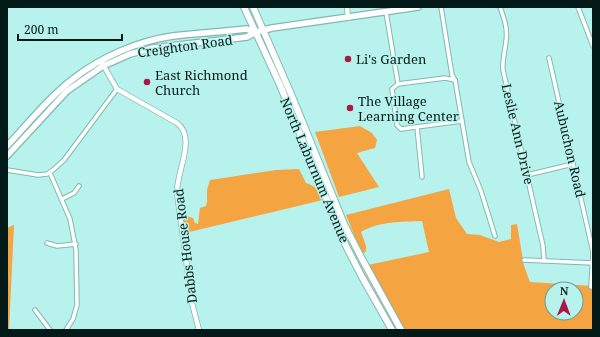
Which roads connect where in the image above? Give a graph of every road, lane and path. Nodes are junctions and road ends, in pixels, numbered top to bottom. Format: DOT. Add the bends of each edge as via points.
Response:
graph roads {
  1 [pos="244,7"];
  2 [pos="253,7"];
  3 [pos="347,7"];
  4 [pos="418,7"];
  5 [pos="441,7"];
  6 [pos="500,7"];
  7 [pos="578,7"];
  8 [pos="386,12"];
  9 [pos="348,18"];
  10 [pos="264,30"];
  11 [pos="256,32"];
  12 [pos="593,46"];
  13 [pos="550,58"];
  14 [pos="102,64"];
  15 [pos="455,80"];
  16 [pos="398,84"];
  17 [pos="117,89"];
  18 [pos="462,121"];
  19 [pos="416,127"];
  20 [pos="7,146"];
  21 [pos="7,156"];
  22 [pos="573,164"];
  23 [pos="7,170"];
  24 [pos="50,172"];
  25 [pos="527,175"];
  26 [pos="422,177"];
  27 [pos="79,186"];
  28 [pos="62,199"];
  29 [pos="495,236"];
  30 [pos="47,243"];
  31 [pos="76,244"];
  32 [pos="524,260"];
  33 [pos="544,261"];
  34 [pos="593,263"];
  35 [pos="591,287"];
  36 [pos="35,310"];
  37 [pos="50,330"];
  38 [pos="66,330"];
  39 [pos="199,330"];
  40 [pos="392,330"];
  41 [pos="401,330"];
  1 -- 11 [label="main road, North Laburnum Avenue"];
  2 -- 10 [label="main road, North Laburnum Avenue"];
  3 -- 9 [label="street"];
  4 -- 8 [label="main road, Creighton Road"];
  5 -- 15 [label="street" via="452,75"];
  6 -- 25 [label="street, Leslie Ann Drive" via="506,29 503,70"];
  7 -- 12 [label="street"];
  8 -- 9 [label="main road, Creighton Road"];
  8 -- 16 [label="street"];
  9 -- 10 [label="main road, Creighton Road"];
  10 -- 11 [label="main road, Creighton Road"];
  10 -- 41 [label="main road, North Laburnum Avenue" via="344,224"];
  11 -- 14 [label="main road, Creighton Road" via="247,37 147,49"];
  11 -- 14 [label="main road, Creighton Road" via="246,30 165,38 141,44"];
  11 -- 40 [label="main road, North Laburnum Avenue" via="345,244"];
  13 -- 22 [label="street, Aubuchon Road"];
  14 -- 17 [label="street"];
  14 -- 20 [label="main road, Creighton Road" via="73,78"];
  14 -- 21 [label="main road, Creighton Road" via="67,91"];
  15 -- 16 [label="street" via="445,78"];
  15 -- 18 [label="street"];
  16 -- 19 [label="street" via="392,89 398,125 401,129"];
  17 -- 24 [label="street" via="64,160"];
  17 -- 39 [label="street, Dabbs House Road" via="177,123 185,133 186,144 177,193 192,303"];
  18 -- 19 [label="street"];
  18 -- 29 [label="street" via="469,162"];
  19 -- 26 [label="street"];
  22 -- 25 [label="street"];
  22 -- 34 [label="street, Aubuchon Road"];
  23 -- 24 [label="street" via="33,175"];
  24 -- 28 [label="street"];
  25 -- 33 [label="street, Leslie Ann Drive"];
  27 -- 28 [label="street" via="74,193"];
  28 -- 31 [label="street"];
  30 -- 31 [label="street" via="57,246"];
  31 -- 38 [label="street" via="77,305"];
  32 -- 33 [label="street"];
  33 -- 34 [label="street"];
  34 -- 35 [label="street, Aubuchon Road"];
  36 -- 37 [label="street"];
}
